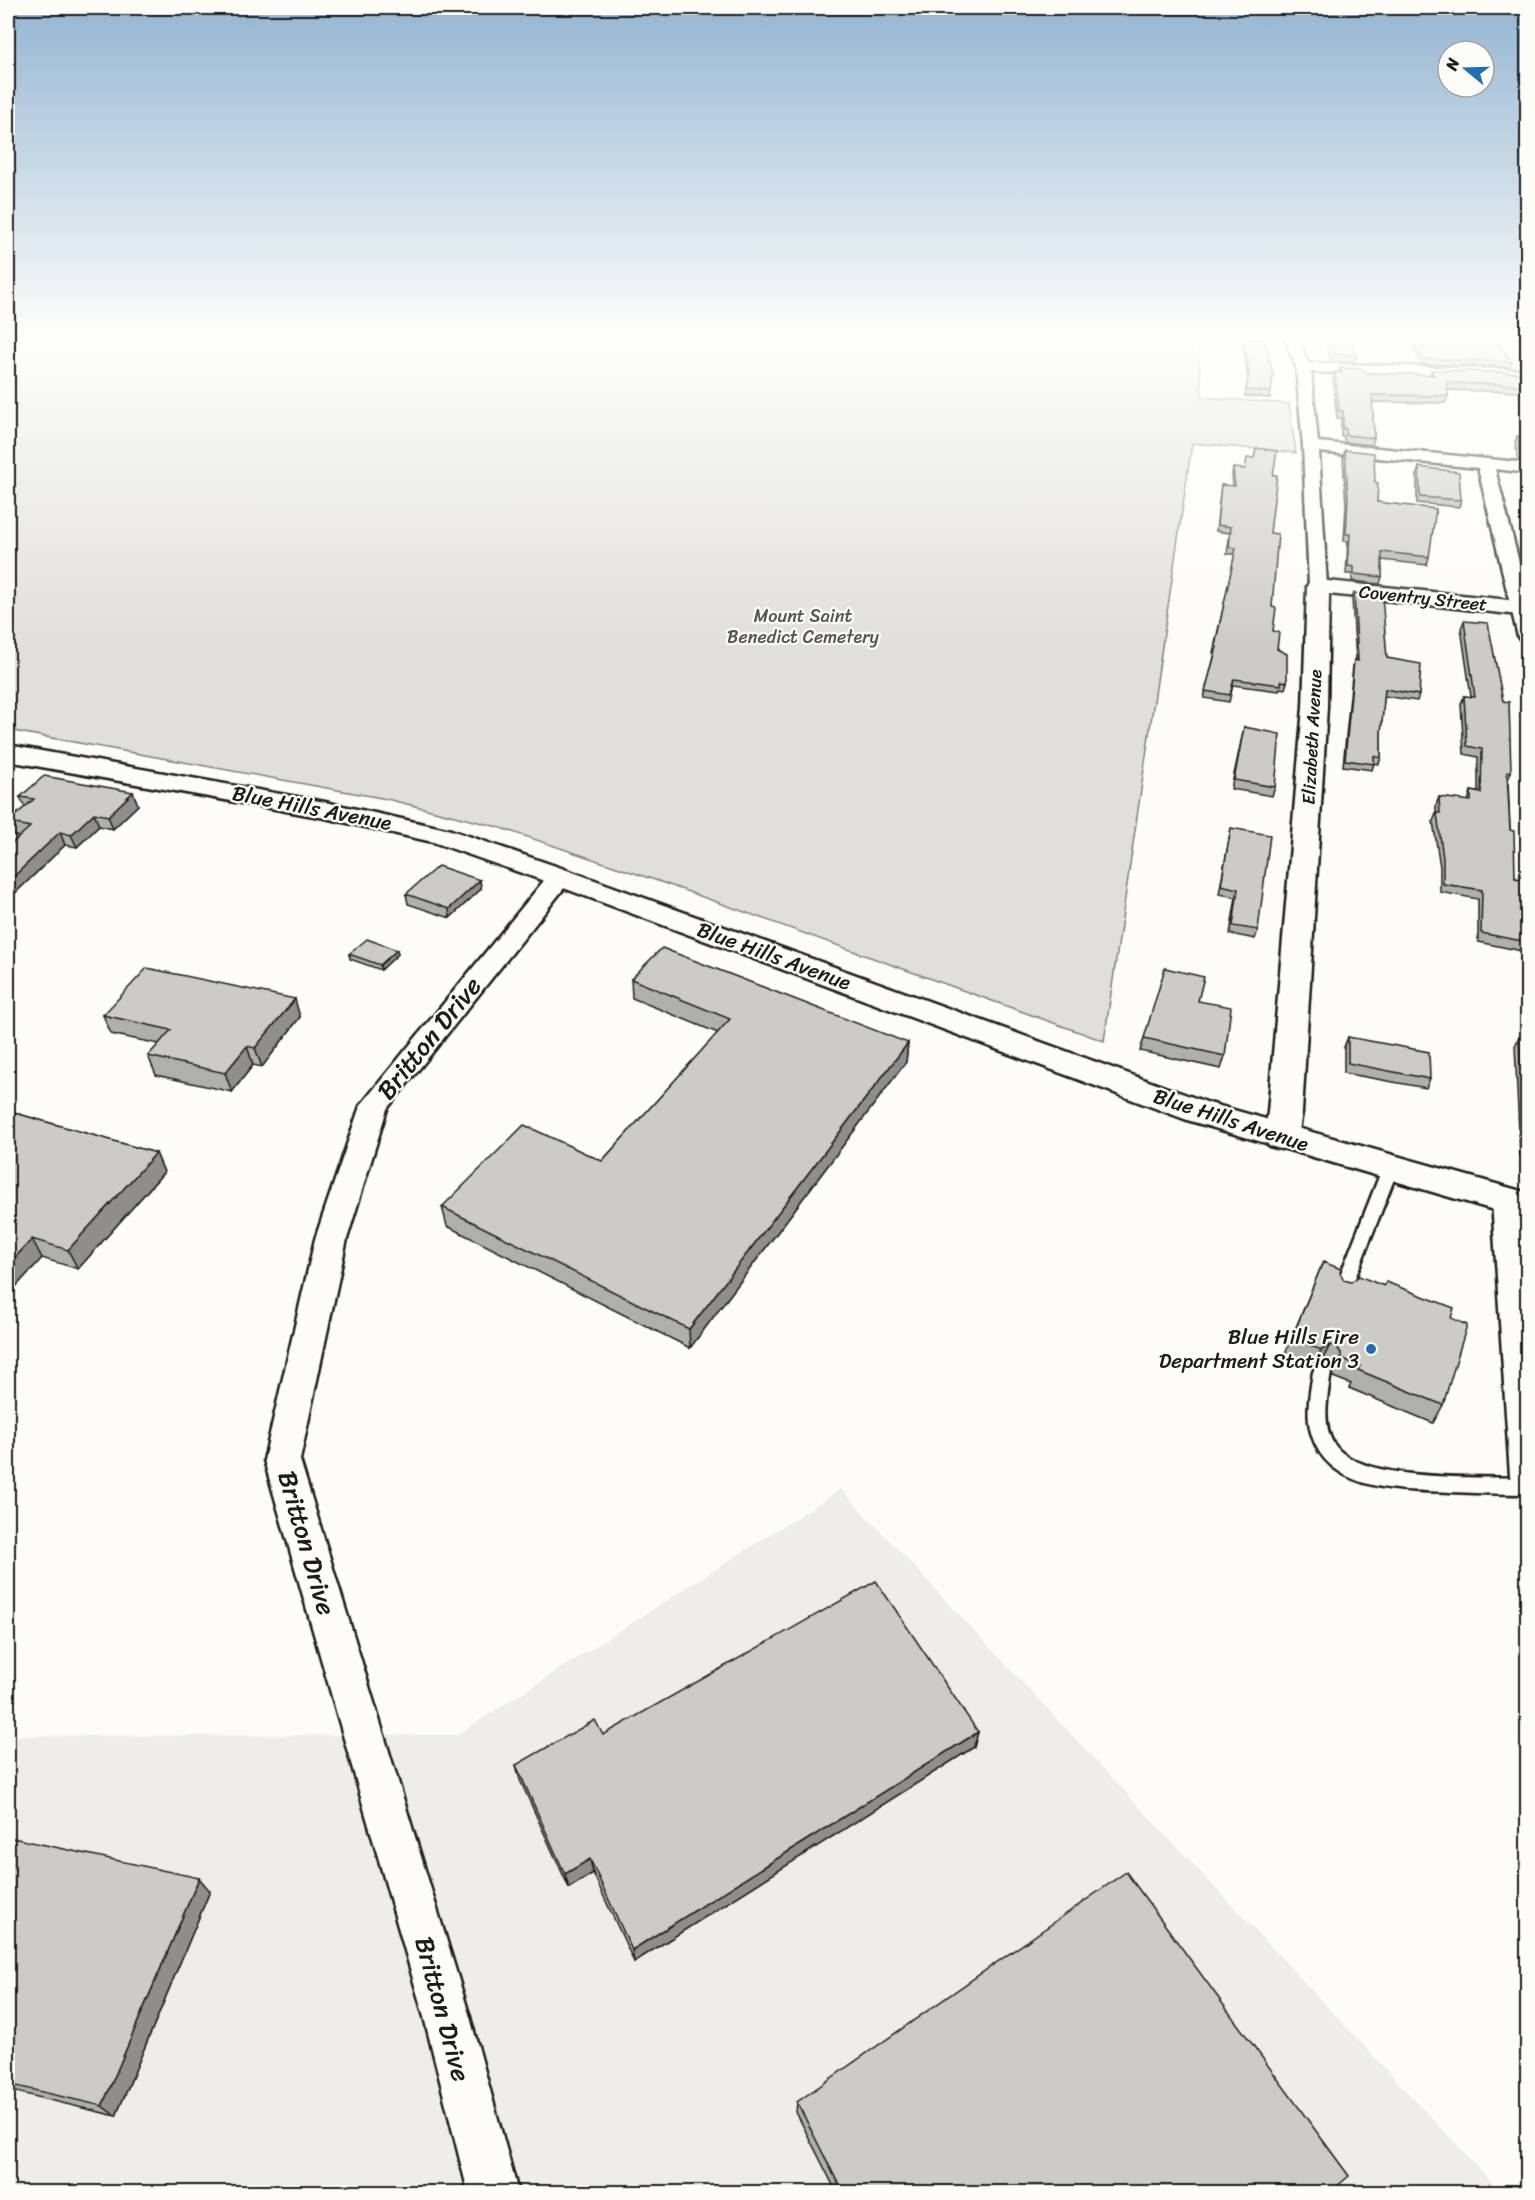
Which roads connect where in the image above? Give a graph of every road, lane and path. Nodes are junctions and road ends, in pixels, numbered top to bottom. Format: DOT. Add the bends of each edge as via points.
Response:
graph roads {
  1 [pos="1311,442"];
  2 [pos="1311,446"];
  3 [pos="1485,463"];
  4 [pos="1527,468"];
  5 [pos="1318,586"];
  6 [pos="1525,609"];
  7 [pos="1527,637"];
  8 [pos="8,753"];
  9 [pos="560,877"];
  10 [pos="1281,1137"];
  11 [pos="1390,1169"];
  12 [pos="1517,1204"];
  13 [pos="1342,1291"];
  14 [pos="1322,1372"];
  15 [pos="1527,1476"];
  16 [pos="1527,1486"];
  17 [pos="493,2193"];
  1 -- 2 [label="street, Elizabeth Avenue"];
  2 -- 3 [label="street"];
  2 -- 5 [label="street, Elizabeth Avenue"];
  3 -- 4 [label="street"];
  3 -- 6 [label="street"];
  5 -- 6 [label="main road, Coventry Street"];
  5 -- 10 [label="main road, Elizabeth Avenue" via="1315,707"];
  6 -- 7 [label="street"];
  8 -- 9 [label="main road, Blue Hills Avenue" via="393,823"];
  9 -- 10 [label="main road, Blue Hills Avenue" via="1167,1101"];
  9 -- 17 [label="street, Britton Drive" via="374,1106 331,1239 282,1460 447,2017"];
  10 -- 11 [label="main road, Blue Hills Avenue"];
  11 -- 12 [label="main road, Blue Hills Avenue"];
  11 -- 13 [label="lane"];
  12 -- 15 [label="street"];
  14 -- 16 [label="lane" via="1316,1403 1320,1435 1326,1449 1348,1468 1399,1482"];
}
